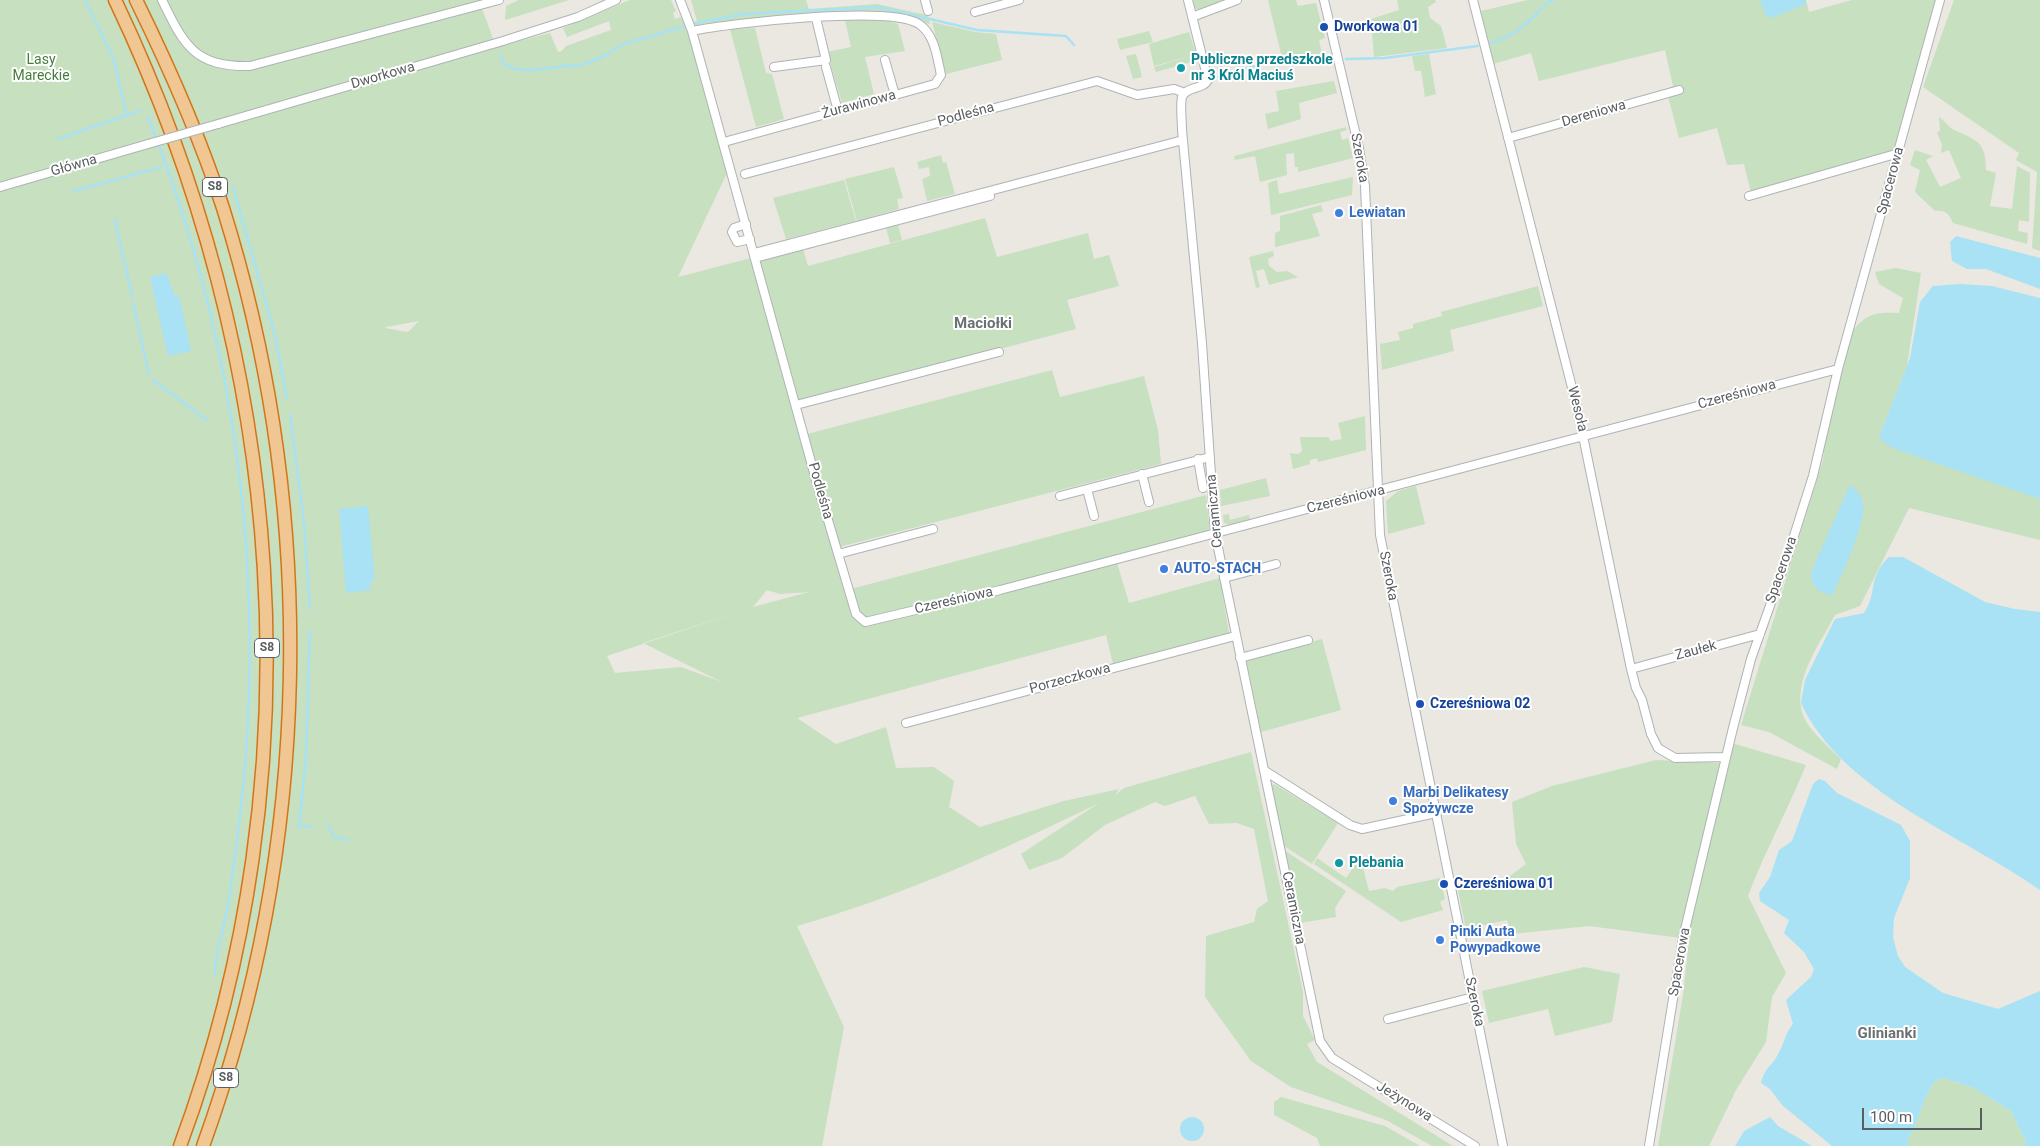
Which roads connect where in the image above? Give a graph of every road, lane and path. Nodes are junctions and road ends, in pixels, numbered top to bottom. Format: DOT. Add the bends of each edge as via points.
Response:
graph roads {
  1 [pos="115,0"];
  2 [pos="136,0"];
  3 [pos="162,0"];
  4 [pos="499,0"];
  5 [pos="616,0"];
  6 [pos="680,0"];
  7 [pos="925,0"];
  8 [pos="1019,0"];
  9 [pos="1188,0"];
  10 [pos="1237,0"];
  11 [pos="1324,0"];
  12 [pos="1473,0"];
  13 [pos="1940,0"];
  14 [pos="928,11"];
  15 [pos="975,12"];
  16 [pos="1192,17"];
  17 [pos="816,18"];
  18 [pos="692,31"];
  19 [pos="886,60"];
  20 [pos="774,67"];
  21 [pos="826,67"];
  22 [pos="1680,90"];
  23 [pos="1185,93"];
  24 [pos="895,95"];
  25 [pos="838,110"];
  26 [pos="1508,138"];
  27 [pos="1183,140"];
  28 [pos="724,142"];
  29 [pos="148,144"];
  30 [pos="1899,152"];
  31 [pos="745,174"];
  32 [pos="1069,175"];
  33 [pos="0,187"];
  34 [pos="1749,196"];
  35 [pos="746,224"];
  36 [pos="750,239"];
  37 [pos="754,255"];
  38 [pos="1000,352"];
  39 [pos="1838,369"];
  40 [pos="796,406"];
  41 [pos="1583,436"];
  42 [pos="1210,457"];
  43 [pos="1198,460"];
  44 [pos="1142,474"];
  45 [pos="1203,488"];
  46 [pos="1087,489"];
  47 [pos="1377,492"];
  48 [pos="1060,496"];
  49 [pos="1149,502"];
  50 [pos="1094,516"];
  51 [pos="932,529"];
  52 [pos="1215,533"];
  53 [pos="838,554"];
  54 [pos="1276,564"];
  55 [pos="1224,578"];
  56 [pos="856,614"];
  57 [pos="1760,634"];
  58 [pos="1235,636"];
  59 [pos="1308,640"];
  60 [pos="1240,658"];
  61 [pos="1631,669"];
  62 [pos="906,723"];
  63 [pos="1726,757"];
  64 [pos="1265,770"];
  65 [pos="1436,813"];
  66 [pos="1473,997"];
  67 [pos="1388,1019"];
  68 [pos="1332,1058"];
  69 [pos="180,1146"];
  70 [pos="203,1146"];
  71 [pos="1475,1146"];
  72 [pos="1503,1146"];
  73 [pos="1649,1146"];
  1 -- 69 [label="highway, S8" via="139,50 172,134 223,293 243,386 257,479 266,608 265,715 256,823 240,935 214,1038"];
  2 -- 70 [label="highway, S8" via="176,86 222,206 246,288 267,383 289,567 292,662 286,775 276,859 254,976 236,1045"];
  3 -- 4 [label="street" via="181,38 193,51 222,65 250,66"];
  5 -- 29 [label="street, Dworkowa, bridge" via="578,17 503,41"];
  6 -- 18 [label="street, Podleśna"];
  7 -- 14 [label="street"];
  8 -- 15 [label="street"];
  9 -- 16 [label="street"];
  10 -- 16 [label="street"];
  11 -- 47 [label="street, Szeroka" via="1363,170"];
  12 -- 26 [label="street, Wesoła"];
  13 -- 30 [label="street, Spacerowa"];
  16 -- 23 [label="street" via="1208,80"];
  17 -- 18 [label="street"];
  17 -- 20 [label="street" via="826,60"];
  17 -- 24 [label="street, Żurawinowa" via="884,16 917,23 924,29 932,38 942,75 935,84"];
  18 -- 28 [label="street, Podleśna"];
  19 -- 24 [label="street"];
  21 -- 25 [label="street"];
  22 -- 26 [label="street, Dereniowa"];
  23 -- 27 [label="street, Ceramiczna" via="1182,98"];
  23 -- 31 [label="street, Podleśna" via="1174,89 1137,95 1097,80"];
  24 -- 25 [label="street, Żurawinowa"];
  25 -- 28 [label="street, Żurawinowa"];
  26 -- 41 [label="street, Wesoła"];
  27 -- 37 [label="street"];
  27 -- 42 [label="street, Ceramiczna"];
  28 -- 35 [label="street, Podleśna"];
  29 -- 33 [label="street, Główna"];
  30 -- 34 [label="street"];
  30 -- 39 [label="street, Spacerowa"];
  32 -- 37 [label="street"];
  35 -- 36 [label="street, Podleśna"];
  35 -- 36 [label="street" via="732,232 737,242"];
  36 -- 37 [label="street, Podleśna"];
  37 -- 40 [label="street, Podleśna"];
  38 -- 40 [label="street"];
  39 -- 41 [label="street, Czereśniowa"];
  39 -- 57 [label="street, Spacerowa" via="1813,476"];
  40 -- 53 [label="street, Podleśna"];
  41 -- 47 [label="street, Czereśniowa"];
  41 -- 61 [label="street, Wesoła"];
  42 -- 43 [label="street"];
  42 -- 52 [label="street, Ceramiczna"];
  43 -- 44 [label="street"];
  43 -- 45 [label="street"];
  44 -- 46 [label="street"];
  44 -- 49 [label="street"];
  46 -- 48 [label="street"];
  46 -- 50 [label="street"];
  47 -- 52 [label="street, Czereśniowa"];
  47 -- 65 [label="street, Szeroka" via="1381,544"];
  51 -- 53 [label="street"];
  52 -- 55 [label="street, Ceramiczna"];
  52 -- 56 [label="street, Czereśniowa" via="887,618 865,622"];
  53 -- 56 [label="street, Podleśna"];
  54 -- 55 [label="street"];
  55 -- 58 [label="street, Ceramiczna"];
  57 -- 61 [label="street, Zaułek"];
  57 -- 63 [label="street, Spacerowa"];
  58 -- 60 [label="street, Ceramiczna"];
  58 -- 62 [label="street, Porzeczkowa"];
  59 -- 60 [label="street"];
  60 -- 64 [label="street, Ceramiczna"];
  61 -- 63 [label="street, Wesoła" via="1658,748 1675,758"];
  63 -- 73 [label="street, Spacerowa" via="1683,938"];
  64 -- 65 [label="street" via="1350,825 1362,829"];
  64 -- 68 [label="street, Ceramiczna" via="1320,1041"];
  65 -- 66 [label="street, Szeroka"];
  66 -- 67 [label="street"];
  66 -- 72 [label="street, Szeroka"];
  68 -- 71 [label="street, Jeżynowa"];
}
